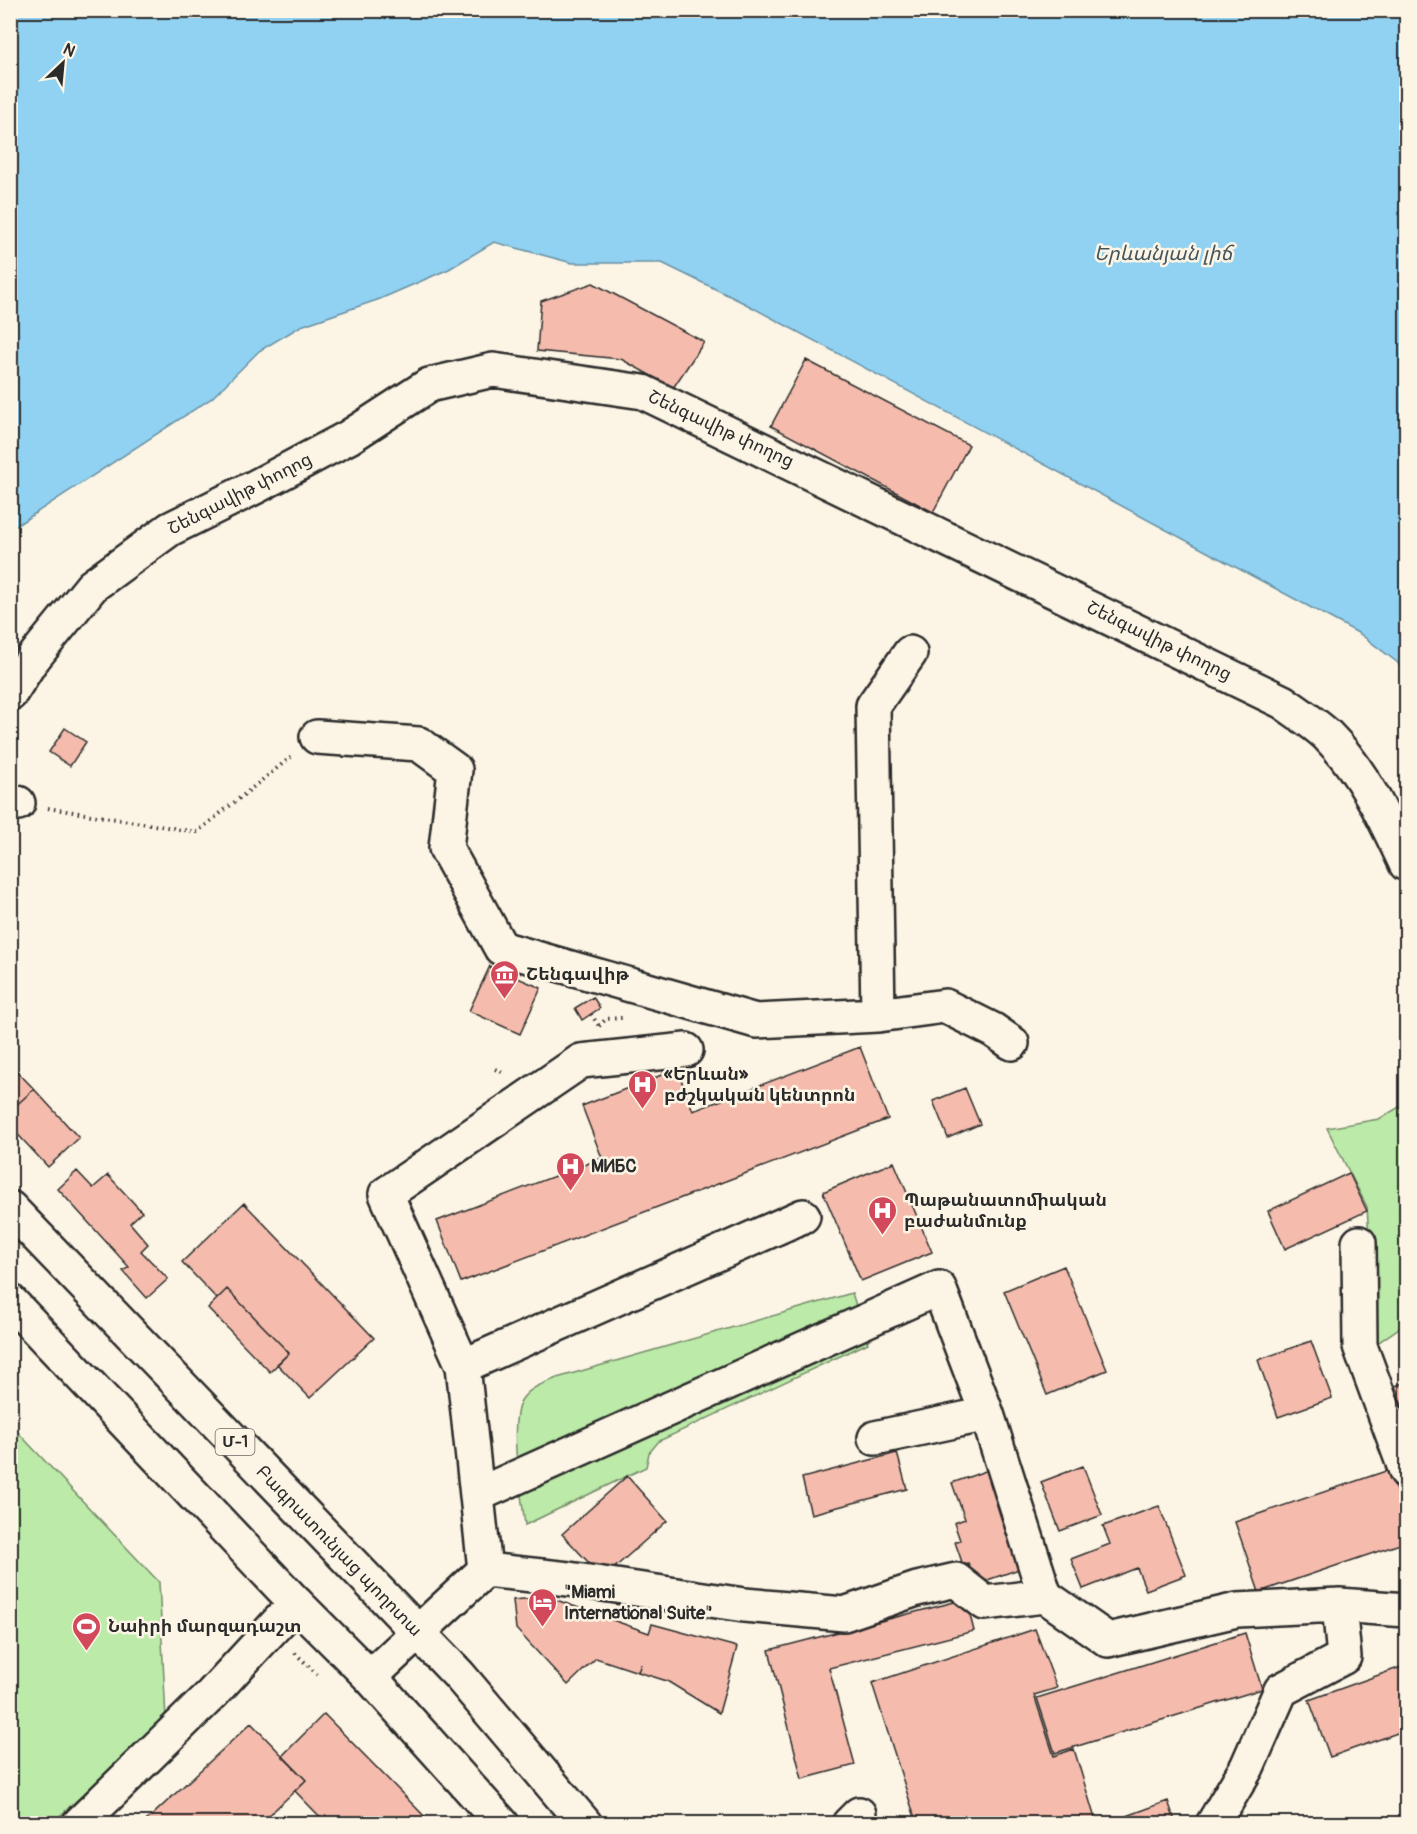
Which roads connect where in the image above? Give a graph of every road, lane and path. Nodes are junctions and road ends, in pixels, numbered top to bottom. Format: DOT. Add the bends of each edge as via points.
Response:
graph roads {
  1 [pos="910,653"];
  2 [pos="10,694"];
  3 [pos="317,736"];
  4 [pos="14,802"];
  5 [pos="1407,864"];
  6 [pos="591,1014"];
  7 [pos="878,1015"];
  8 [pos="599,1026"];
  9 [pos="1011,1043"];
  10 [pos="686,1050"];
  11 [pos="495,1069"];
  12 [pos="505,1071"];
  13 [pos="10,1208"];
  14 [pos="803,1216"];
  15 [pos="1359,1243"];
  16 [pos="10,1300"];
  17 [pos="463,1366"];
  18 [pos="987,1414"];
  19 [pos="875,1438"];
  20 [pos="1407,1471"];
  21 [pos="477,1495"];
  22 [pos="484,1570"];
  23 [pos="1045,1596"];
  24 [pos="296,1603"];
  25 [pos="1339,1605"];
  26 [pos="1407,1610"];
  27 [pos="417,1632"];
  28 [pos="370,1677"];
  29 [pos="79,1824"];
  30 [pos="502,1824"];
  31 [pos="585,1824"];
  32 [pos="1213,1824"];
  1 -- 7 [label="street" via="873,706"];
  2 -- 5 [label="street, Շենգավիթ փողոց" via="30,661 92,586 170,529 349,437 429,384 493,370 643,392 1283,702 1326,734 1350,760"];
  3 -- 4 [label="path" via="197,832"];
  3 -- 7 [label="street" via="419,744 455,770 446,848 501,948 756,1021"];
  6 -- 8 [label="path"];
  7 -- 9 [label="street" via="945,1006"];
  10 -- 17 [label="street" via="581,1061 386,1194"];
  11 -- 12 [label="path" via="503,1075"];
  13 -- 27 [label="street, Բագրատունյաց պողոտա / Մ-1"];
  14 -- 17 [label="street"];
  15 -- 20 [label="street" via="1360,1346"];
  16 -- 24 [label="street"];
  17 -- 21 [label="street"];
  18 -- 19 [label="street"];
  18 -- 21 [label="street" via="939,1288"];
  18 -- 23 [label="street"];
  21 -- 22 [label="street"];
  22 -- 23 [label="street" via="744,1605 844,1614 956,1580 985,1603"];
  22 -- 27 [label="street"];
  23 -- 25 [label="street" via="1108,1640 1237,1610"];
  24 -- 28 [label="street"];
  24 -- 29 [label="street" via="212,1694"];
  25 -- 26 [label="street"];
  25 -- 32 [label="street" via="1344,1657 1281,1690 1247,1767"];
  27 -- 28 [label="street"];
  27 -- 31 [label="street, Բագրատունյաց պողոտա / Մ-1"];
  28 -- 30 [label="street"];
}
